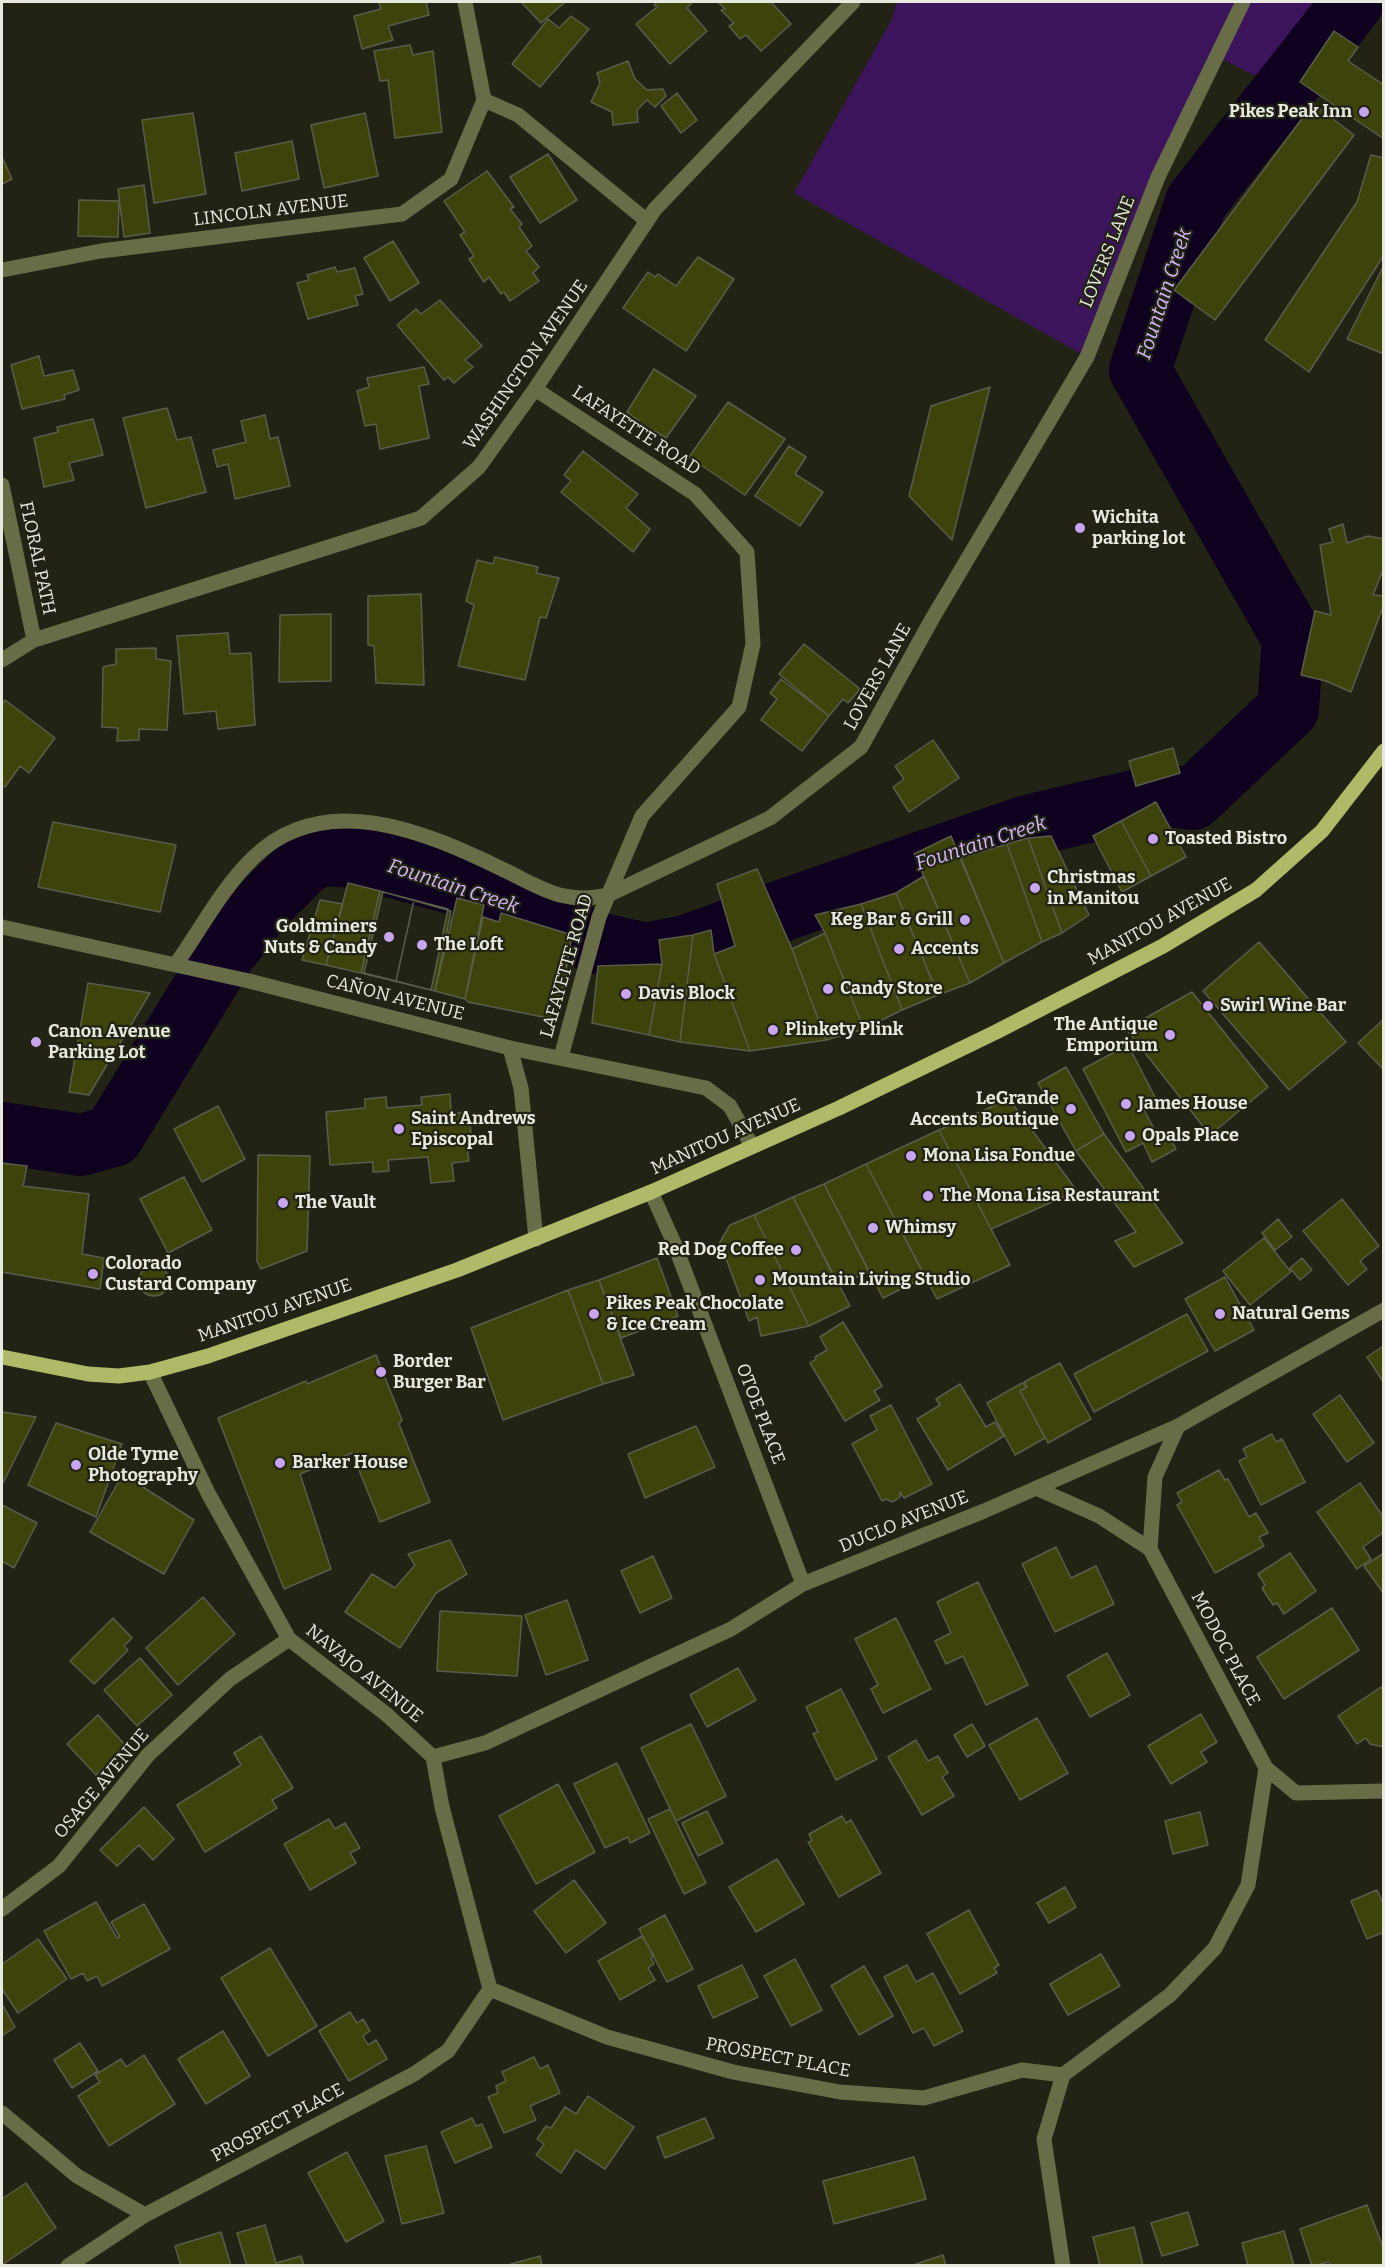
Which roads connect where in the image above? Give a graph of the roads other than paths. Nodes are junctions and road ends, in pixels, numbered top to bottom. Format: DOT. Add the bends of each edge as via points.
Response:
graph roads {
  1 [pos="465,2"];
  2 [pos="853,2"];
  3 [pos="1243,2"];
  4 [pos="484,100"];
  5 [pos="647,221"];
  6 [pos="2,270"];
  7 [pos="535,389"];
  8 [pos="2,485"];
  9 [pos="34,640"];
  10 [pos="2,660"];
  11 [pos="1383,751"];
  12 [pos="608,895"];
  13 [pos="2,927"];
  14 [pos="176,964"];
  15 [pos="510,1048"];
  16 [pos="561,1057"];
  17 [pos="752,1146"];
  18 [pos="651,1192"];
  19 [pos="536,1239"];
  20 [pos="1383,1310"];
  21 [pos="2,1357"];
  22 [pos="150,1372"];
  23 [pos="1178,1426"];
  24 [pos="1036,1488"];
  25 [pos="1150,1549"];
  26 [pos="804,1584"];
  27 [pos="290,1639"];
  28 [pos="433,1757"];
  29 [pos="1266,1768"];
  30 [pos="1383,1791"];
  31 [pos="2,1909"];
  32 [pos="490,1989"];
  33 [pos="1063,2075"];
  34 [pos="2,2113"];
  35 [pos="145,2215"];
  36 [pos="68,2265"];
  37 [pos="1063,2265"];
  1 -- 4 [label="street"];
  2 -- 5 [label="street, WASHINGTON AVENUE"];
  3 -- 12 [label="street, LOVERS LANE" via="1158,177 1087,357 861,747 770,818"];
  4 -- 5 [label="street" via="518,115"];
  4 -- 6 [label="street, LINCOLN AVENUE" via="451,179 402,214 101,251"];
  5 -- 7 [label="street, WASHINGTON AVENUE"];
  7 -- 9 [label="street, WASHINGTON AVENUE" via="479,466 421,518"];
  7 -- 12 [label="street, LAFAYETTE ROAD" via="695,494 747,552 753,644 739,707 642,816"];
  8 -- 9 [label="street, FLORAL PATH"];
  9 -- 10 [label="street, WASHINGTON AVENUE"];
  11 -- 17 [label="main road, MANITOU AVENUE" via="1322,831 1256,890 1163,946 996,1032"];
  12 -- 14 [label="street, LOVERS LANE" via="562,898 492,864 394,825 331,821 304,825 253,857"];
  12 -- 16 [label="street, LAFAYETTE ROAD"];
  13 -- 14 [label="street, CAÑON AVENUE"];
  14 -- 15 [label="street, CAÑON AVENUE"];
  15 -- 16 [label="street, CAÑON AVENUE"];
  15 -- 19 [label="street" via="521,1088"];
  16 -- 17 [label="street, CAÑON AVENUE" via="706,1088 730,1106"];
  17 -- 18 [label="main road, MANITOU AVENUE"];
  18 -- 19 [label="main road, MANITOU AVENUE"];
  18 -- 26 [label="street, OTOE PLACE"];
  19 -- 22 [label="main road, MANITOU AVENUE" via="208,1356"];
  20 -- 23 [label="street, DUCLO AVENUE"];
  21 -- 22 [label="main road, MANITOU AVENUE" via="88,1374"];
  22 -- 27 [label="street, NAVAJO AVENUE" via="208,1493"];
  23 -- 24 [label="street, DUCLO AVENUE"];
  23 -- 25 [label="street" via="1155,1477"];
  24 -- 25 [label="street, MODOC PLACE" via="1099,1516"];
  24 -- 26 [label="street, DUCLO AVENUE"];
  25 -- 29 [label="street, MODOC PLACE"];
  26 -- 28 [label="street, DUCLO AVENUE" via="731,1629 485,1743"];
  27 -- 28 [label="street, NAVAJO AVENUE" via="386,1714"];
  27 -- 31 [label="street, OSAGE AVENUE" via="230,1679 148,1755 59,1866"];
  28 -- 32 [label="street" via="442,1807"];
  29 -- 30 [label="street" via="1296,1792"];
  29 -- 33 [label="street" via="1248,1885 1215,1948 1170,1995"];
  32 -- 33 [label="street, PROSPECT PLACE" via="607,2037 733,2072 840,2092 924,2098 1022,2070"];
  32 -- 35 [label="street, PROSPECT PLACE" via="447,2051 414,2074"];
  33 -- 37 [label="street" via="1044,2139"];
  34 -- 35 [label="street" via="77,2176"];
  35 -- 36 [label="street, PROSPECT PLACE"];
}
